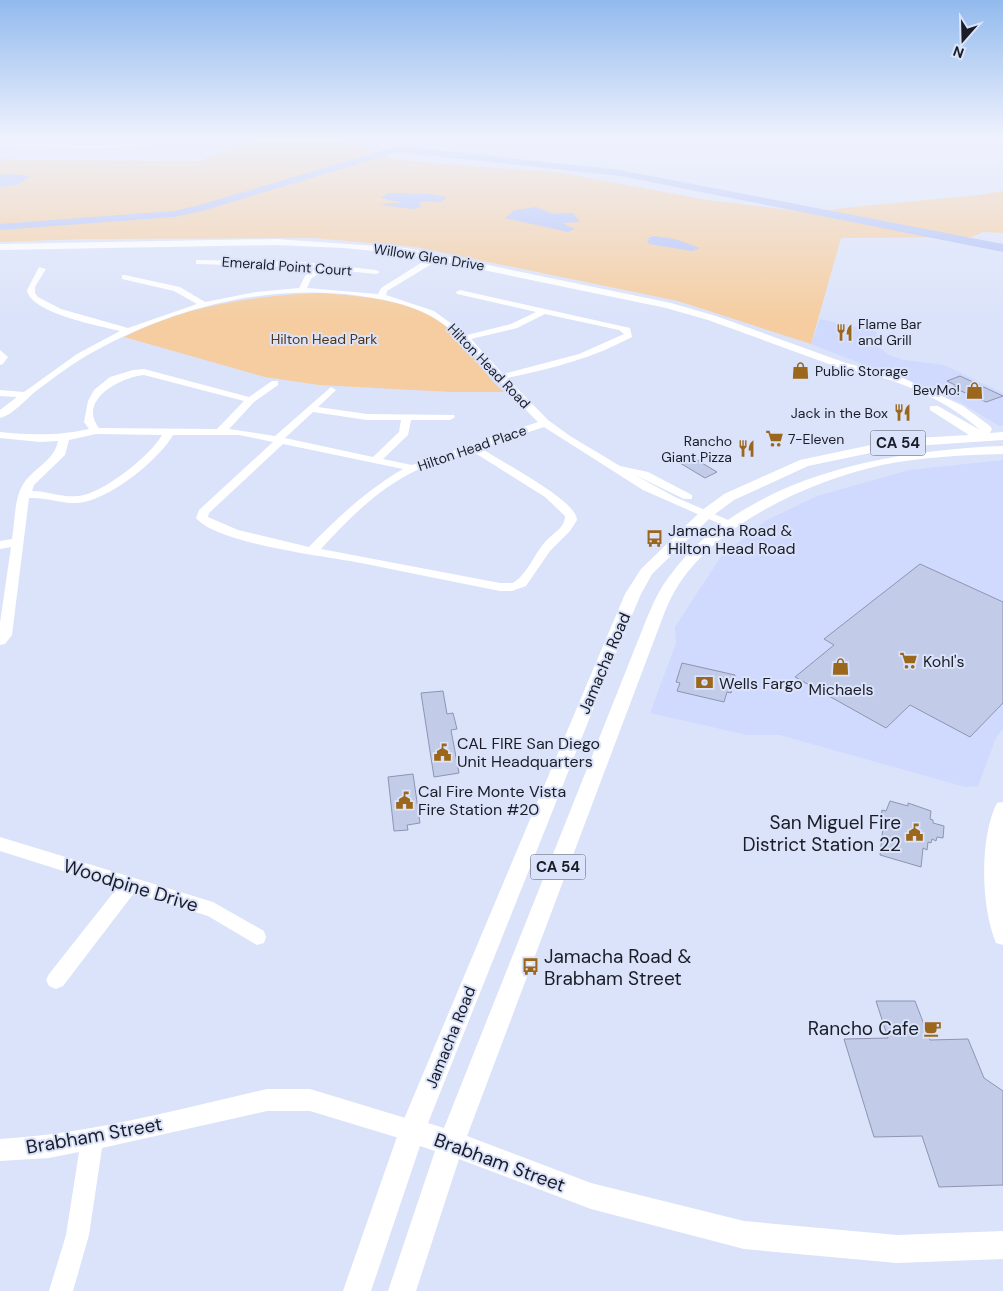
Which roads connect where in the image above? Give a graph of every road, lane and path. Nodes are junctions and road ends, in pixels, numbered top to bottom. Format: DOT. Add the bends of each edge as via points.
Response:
graph roads {
  1 [pos="0,247"];
  2 [pos="442,257"];
  3 [pos="199,262"];
  4 [pos="323,266"];
  5 [pos="42,269"];
  6 [pos="376,272"];
  7 [pos="125,277"];
  8 [pos="302,290"];
  9 [pos="460,292"];
  10 [pos="381,297"];
  11 [pos="203,304"];
  12 [pos="546,310"];
  13 [pos="128,331"];
  14 [pos="464,338"];
  15 [pos="0,353"];
  16 [pos="0,362"];
  17 [pos="844,366"];
  18 [pos="500,377"];
  19 [pos="275,383"];
  20 [pos="331,390"];
  21 [pos="0,393"];
  22 [pos="0,398"];
  23 [pos="22,398"];
  24 [pos="251,400"];
  25 [pos="312,409"];
  26 [pos="0,415"];
  27 [pos="450,417"];
  28 [pos="406,418"];
  29 [pos="545,423"];
  30 [pos="96,431"];
  31 [pos="169,432"];
  32 [pos="220,432"];
  33 [pos="0,435"];
  34 [pos="982,436"];
  35 [pos="1003,436"];
  36 [pos="64,438"];
  37 [pos="279,440"];
  38 [pos="474,448"];
  39 [pos="999,450"];
  40 [pos="376,460"];
  41 [pos="413,468"];
  42 [pos="24,496"];
  43 [pos="706,514"];
  44 [pos="731,525"];
  45 [pos="18,542"];
  46 [pos="0,545"];
  47 [pos="312,551"];
  48 [pos="0,640"];
  49 [pos="1003,808"];
  50 [pos="0,844"];
  51 [pos="130,885"];
  52 [pos="1003,937"];
  53 [pos="258,938"];
  54 [pos="56,980"];
  55 [pos="412,1131"];
  56 [pos="92,1139"];
  57 [pos="451,1143"];
  58 [pos="0,1150"];
  59 [pos="1003,1245"];
  60 [pos="61,1291"];
  61 [pos="356,1291"];
  62 [pos="402,1291"];
  1 -- 2 [label="main road, Willow Glen Drive" via="276,242 361,246"];
  2 -- 10 [label="street" via="394,292"];
  2 -- 17 [label="main road, Willow Glen Drive" via="668,304"];
  3 -- 4 [label="street, Emerald Point Court"];
  4 -- 6 [label="street, Emerald Point Court"];
  4 -- 8 [label="street" via="308,278"];
  5 -- 13 [label="street" via="31,288 35,300 51,308"];
  7 -- 11 [label="street" via="176,289"];
  8 -- 10 [label="street, Hilton Head Road"];
  8 -- 11 [label="street, Hilton Head Road" via="247,295"];
  9 -- 12 [label="street"];
  10 -- 14 [label="street, Hilton Head Road" via="430,312"];
  11 -- 13 [label="street, Hilton Head Road"];
  12 -- 14 [label="street" via="514,326"];
  12 -- 18 [label="street" via="621,328 629,335 550,366"];
  13 -- 23 [label="street, Hilton Head Road" via="68,364"];
  14 -- 18 [label="street, Hilton Head Road"];
  15 -- 16 [label="street" via="3,357"];
  17 -- 34 [label="main road, Willow Glen Drive" via="851,373 919,400 954,420 964,430"];
  18 -- 29 [label="street, Hilton Head Road"];
  19 -- 24 [label="street"];
  20 -- 25 [label="street"];
  21 -- 23 [label="street"];
  22 -- 23 [label="street"];
  23 -- 26 [label="street, Hilton Head Road"];
  24 -- 30 [label="street" via="144,372 132,372 115,377 97,393 89,422"];
  24 -- 32 [label="street"];
  25 -- 28 [label="street" via="367,417"];
  25 -- 37 [label="street"];
  27 -- 28 [label="street"];
  28 -- 40 [label="street" via="404,433"];
  29 -- 38 [label="street, Hilton Head Place"];
  29 -- 43 [label="street, Hilton Head Road" via="636,481"];
  30 -- 31 [label="street"];
  30 -- 36 [label="street"];
  31 -- 32 [label="street"];
  31 -- 42 [label="street" via="164,443 94,497 76,500 40,493"];
  32 -- 37 [label="street" via="240,432"];
  33 -- 36 [label="street"];
  34 -- 35 [label="main road, Jamacha Road / CA 54"];
  34 -- 39 [label="main road, Willow Glen Drive"];
  34 -- 43 [label="main road, Jamacha Road / CA 54" via="899,443 804,463 730,497"];
  36 -- 42 [label="street" via="61,453 29,484"];
  37 -- 40 [label="street"];
  37 -- 47 [label="street" via="203,512 202,518 215,528 235,534"];
  38 -- 41 [label="street, Hilton Head Place"];
  38 -- 47 [label="street" via="535,485 572,515 569,526 544,550 524,582 518,586 494,586"];
  39 -- 44 [label="main road, Jamacha Road / CA 54" via="908,457 867,465 800,489 747,513"];
  40 -- 41 [label="street"];
  41 -- 47 [label="street, Hilton Head Place" via="376,491 339,522"];
  42 -- 45 [label="street"];
  43 -- 44 [label="street, Hilton Head Road"];
  43 -- 55 [label="main road, Jamacha Road / CA 54" via="646,572 633,594"];
  44 -- 57 [label="main road, Jamacha Road / CA 54" via="707,543 667,592"];
  45 -- 46 [label="street"];
  45 -- 48 [label="street" via="5,635"];
  49 -- 52 [label="street" via="994,863 997,917"];
  50 -- 51 [label="street, Woodpine Drive"];
  51 -- 53 [label="street, Woodpine Drive" via="213,910"];
  51 -- 54 [label="street"];
  55 -- 56 [label="street, Brabham Street" via="310,1100 268,1100"];
  55 -- 57 [label="main road, Brabham Street"];
  55 -- 61 [label="main road, Jamacha Road / CA 54"];
  56 -- 58 [label="street, Brabham Street" via="49,1147"];
  56 -- 60 [label="street" via="79,1229"];
  57 -- 59 [label="main road, Brabham Street" via="591,1196 744,1235 897,1249"];
  57 -- 62 [label="main road, Jamacha Road / CA 54"];
}
